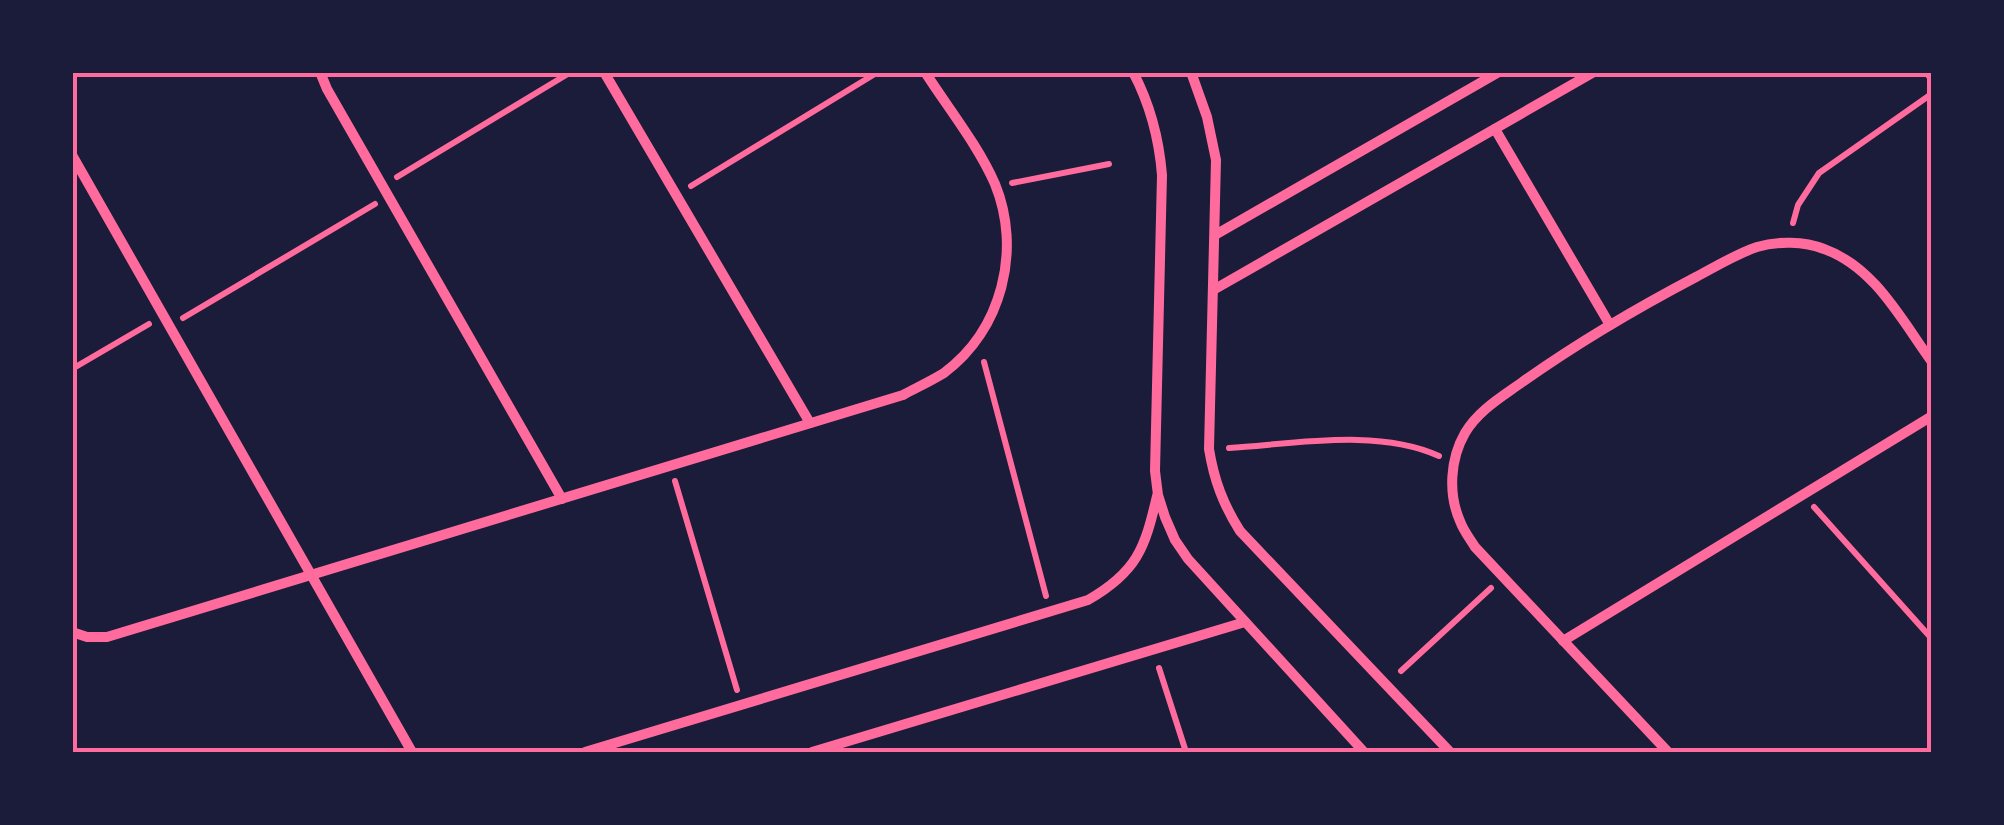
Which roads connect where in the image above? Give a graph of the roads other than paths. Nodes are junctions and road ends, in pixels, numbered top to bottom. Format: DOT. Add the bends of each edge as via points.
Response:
graph roads {
  1 [pos="320,72"];
  2 [pos="604,72"];
  3 [pos="925,72"];
  4 [pos="1133,72"];
  5 [pos="1191,72"];
  6 [pos="1499,72"];
  7 [pos="1594,72"];
  8 [pos="1495,129"];
  9 [pos="72,155"];
  10 [pos="1216,235"];
  11 [pos="1214,289"];
  12 [pos="1610,324"];
  13 [pos="1932,362"];
  14 [pos="1932,416"];
  15 [pos="810,423"];
  16 [pos="1158,495"];
  17 [pos="562,498"];
  18 [pos="311,574"];
  19 [pos="1245,622"];
  20 [pos="72,632"];
  21 [pos="1563,641"];
  22 [pos="412,752"];
  23 [pos="586,752"];
  24 [pos="812,752"];
  25 [pos="1364,752"];
  26 [pos="1450,752"];
  27 [pos="1668,752"];
  1 -- 17 [label="street"];
  2 -- 15 [label="street"];
  3 -- 15 [label="street" via="996,186 1007,265 996,304 978,339 944,372 903,395"];
  4 -- 16 [label="street" via="1154,120 1162,176"];
  5 -- 10 [label="street" via="1216,160"];
  6 -- 10 [label="street"];
  7 -- 8 [label="street"];
  8 -- 11 [label="street"];
  8 -- 12 [label="street"];
  9 -- 18 [label="street"];
  10 -- 11 [label="street"];
  11 -- 26 [label="street" via="1209,449 1224,506"];
  12 -- 13 [label="street" via="1758,247 1791,242 1852,262"];
  12 -- 21 [label="street" via="1482,411 1453,463 1452,493 1475,547"];
  14 -- 21 [label="street"];
  15 -- 17 [label="street"];
  16 -- 19 [label="street" via="1188,559"];
  16 -- 23 [label="street" via="1139,556 1088,600"];
  17 -- 18 [label="street"];
  18 -- 20 [label="street" via="107,637"];
  18 -- 22 [label="street"];
  19 -- 24 [label="street"];
  19 -- 25 [label="street"];
  21 -- 27 [label="street"];
}
